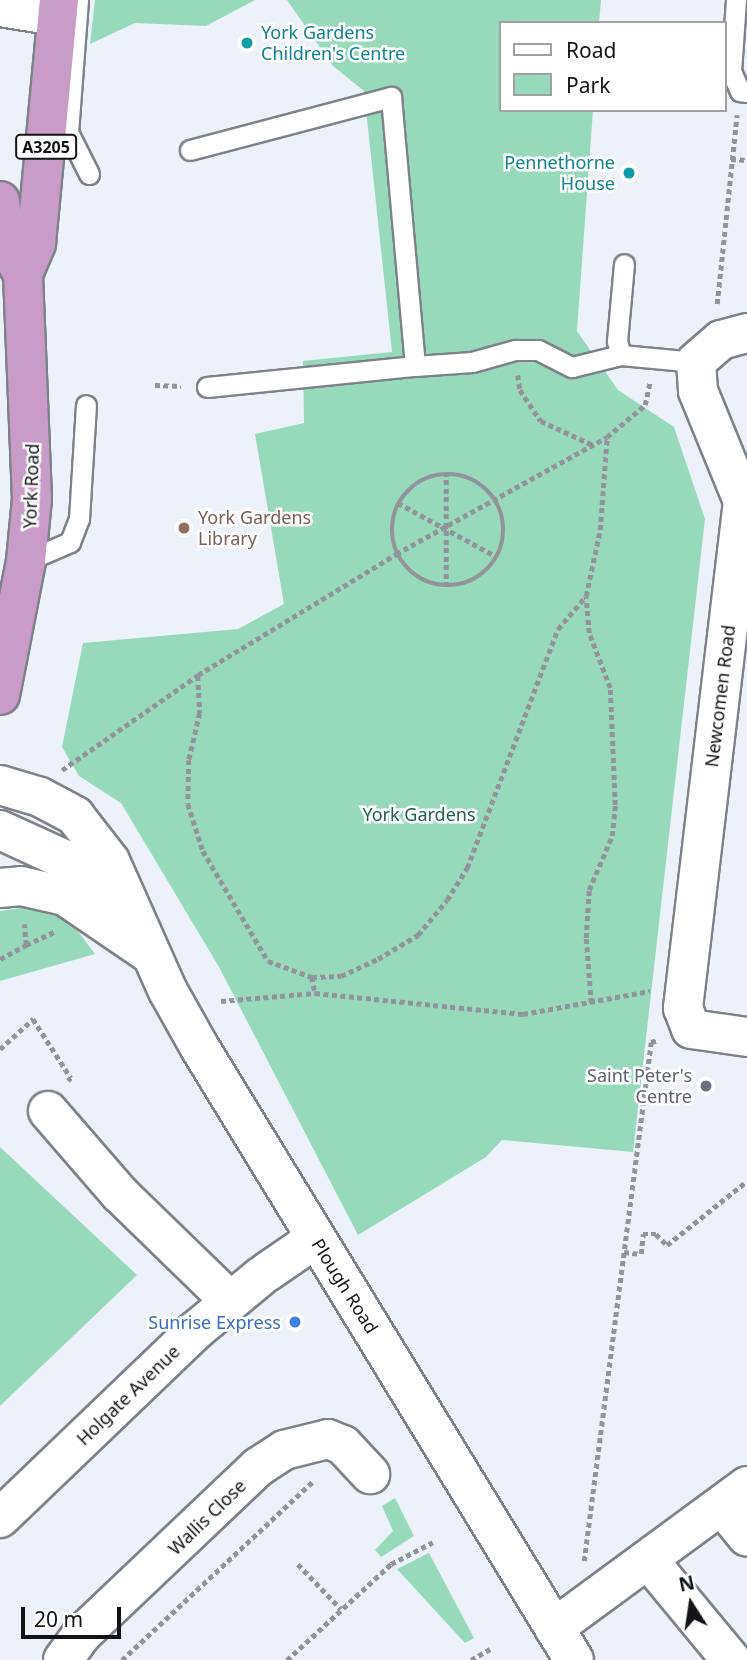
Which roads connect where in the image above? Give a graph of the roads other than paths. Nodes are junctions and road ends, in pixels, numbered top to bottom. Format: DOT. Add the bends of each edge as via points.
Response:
graph roads {
  1 [pos="736,0"];
  2 [pos="64,5"];
  3 [pos="0,7"];
  4 [pos="743,92"];
  5 [pos="190,150"];
  6 [pos="89,174"];
  7 [pos="0,201"];
  8 [pos="624,264"];
  9 [pos="23,274"];
  10 [pos="721,345"];
  11 [pos="621,355"];
  12 [pos="415,366"];
  13 [pos="207,387"];
  14 [pos="86,405"];
  15 [pos="744,521"];
  16 [pos="26,561"];
  17 [pos="1,679"];
  18 [pos="0,785"];
  19 [pos="0,830"];
  20 [pos="0,888"];
  21 [pos="127,905"];
  22 [pos="152,955"];
  23 [pos="747,1037"];
  24 [pos="48,1111"];
  25 [pos="315,1239"];
  26 [pos="229,1300"];
  27 [pos="370,1474"];
  28 [pos="735,1496"];
  29 [pos="0,1518"];
  30 [pos="747,1537"];
  31 [pos="650,1562"];
  32 [pos="554,1628"];
  33 [pos="63,1660"];
  34 [pos="574,1660"];
  35 [pos="731,1660"];
  1 -- 4 [label="lane" via="732,72"];
  2 -- 3 [label="street"];
  2 -- 6 [label="lane" via="68,132"];
  2 -- 9 [label="highway, York Road / A3205" via="36,243"];
  5 -- 12 [label="lane" via="391,97"];
  7 -- 9 [label="highway, York Road / A3205" via="4,240"];
  8 -- 11 [label="lane" via="617,341"];
  9 -- 16 [label="highway, York Road / A3205" via="33,452"];
  10 -- 11 [label="lane" via="654,358"];
  10 -- 15 [label="street, Newcomen Road" via="698,391 743,501"];
  11 -- 12 [label="lane" via="572,367 538,350 515,350 472,362"];
  12 -- 13 [label="lane"];
  14 -- 16 [label="lane" via="79,519 71,542"];
  15 -- 23 [label="street, Newcomen Road" via="683,1007 691,1029"];
  16 -- 17 [label="highway, York Road / A3205"];
  18 -- 21 [label="street, Plough Road" via="40,797 75,816 110,861"];
  19 -- 21 [label="street, Plough Road" via="72,863"];
  20 -- 22 [label="street" via="21,886 65,896"];
  21 -- 22 [label="street, Plough Road"];
  22 -- 25 [label="street, Plough Road" via="180,1013"];
  24 -- 26 [label="street" via="120,1194"];
  25 -- 26 [label="street, Holgate Avenue"];
  25 -- 32 [label="street, Plough Road"];
  26 -- 29 [label="street, Holgate Avenue"];
  27 -- 33 [label="street, Wallis Close" via="343,1445 328,1439 284,1450 258,1467 81,1635"];
  28 -- 30 [label="street"];
  28 -- 31 [label="street"];
  31 -- 32 [label="street"];
  31 -- 35 [label="street"];
  32 -- 34 [label="street, Plough Road"];
}
